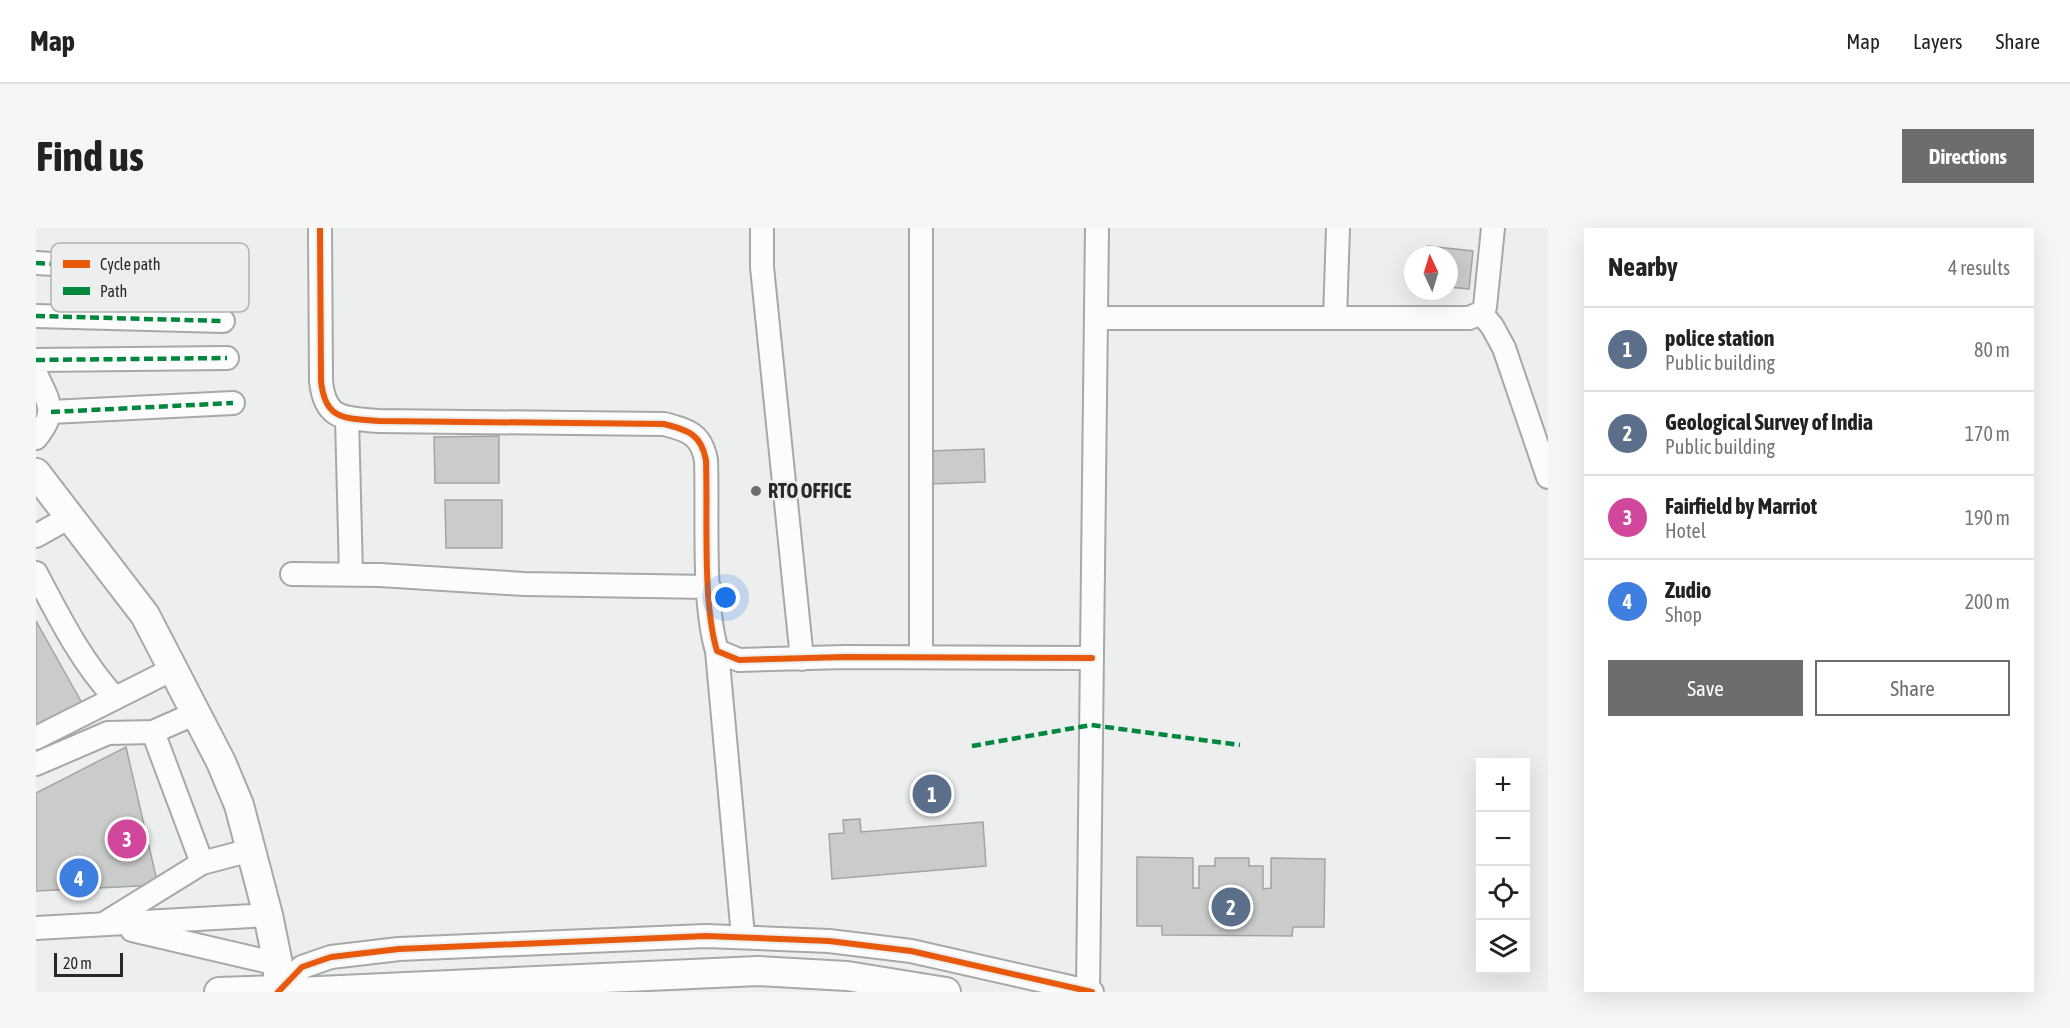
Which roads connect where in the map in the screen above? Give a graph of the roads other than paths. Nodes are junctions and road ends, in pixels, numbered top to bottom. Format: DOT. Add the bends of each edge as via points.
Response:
graph roads {
  1 [pos="320,228"];
  2 [pos="762,228"];
  3 [pos="921,228"];
  4 [pos="1097,228"];
  5 [pos="1338,228"];
  6 [pos="1492,228"];
  7 [pos="36,263"];
  8 [pos="51,264"];
  9 [pos="1480,313"];
  10 [pos="36,316"];
  11 [pos="1096,318"];
  12 [pos="1335,318"];
  13 [pos="223,321"];
  14 [pos="227,358"];
  15 [pos="36,360"];
  16 [pos="36,374"];
  17 [pos="233,403"];
  18 [pos="51,412"];
  19 [pos="1538,417"];
  20 [pos="347,418"];
  21 [pos="36,438"];
  22 [pos="36,473"];
  23 [pos="1548,477"];
  24 [pos="70,517"];
  25 [pos="36,536"];
  26 [pos="36,573"];
  27 [pos="292,574"];
  28 [pos="351,574"];
  29 [pos="709,587"];
  30 [pos="717,651"];
  31 [pos="921,657"];
  32 [pos="1092,658"];
  33 [pos="802,659"];
  34 [pos="173,669"];
  35 [pos="115,698"];
  36 [pos="196,713"];
  37 [pos="153,732"];
  38 [pos="36,738"];
  39 [pos="36,764"];
  40 [pos="251,850"];
  41 [pos="202,863"];
  42 [pos="268,915"];
  43 [pos="104,924"];
  44 [pos="36,927"];
  45 [pos="743,936"];
  46 [pos="278,982"];
  47 [pos="219,992"];
  48 [pos="946,992"];
  49 [pos="1090,992"];
  1 -- 20 [label="street" via="322,398 330,411"];
  2 -- 33 [label="street" via="762,267"];
  3 -- 31 [label="street"];
  4 -- 11 [label="street"];
  5 -- 12 [label="street"];
  6 -- 9 [label="street" via="1485,307"];
  7 -- 8 [label="street"];
  9 -- 12 [label="street" via="1469,318"];
  9 -- 19 [label="street" via="1492,326"];
  10 -- 13 [label="street"];
  11 -- 12 [label="street"];
  11 -- 32 [label="street"];
  14 -- 15 [label="street"];
  16 -- 18 [label="street"];
  17 -- 18 [label="street"];
  18 -- 21 [label="street"];
  19 -- 23 [label="street"];
  20 -- 28 [label="street"];
  20 -- 29 [label="street" via="664,424 686,429 696,435 706,459"];
  22 -- 24 [label="main road"];
  24 -- 25 [label="street"];
  24 -- 34 [label="main road" via="145,615"];
  26 -- 35 [label="street" via="66,630 97,679"];
  27 -- 28 [label="street"];
  28 -- 29 [label="street" via="524,584"];
  29 -- 30 [label="street"];
  30 -- 33 [label="street" via="739,660"];
  30 -- 45 [label="street"];
  31 -- 32 [label="street"];
  31 -- 33 [label="street"];
  32 -- 49 [label="street"];
  34 -- 35 [label="street"];
  34 -- 36 [label="main road"];
  35 -- 38 [label="street"];
  36 -- 37 [label="street"];
  36 -- 40 [label="main road" via="239,805"];
  37 -- 39 [label="street" via="108,733"];
  37 -- 41 [label="street"];
  40 -- 41 [label="street"];
  40 -- 42 [label="main road"];
  41 -- 43 [label="street"];
  42 -- 43 [label="street"];
  42 -- 46 [label="main road"];
  43 -- 44 [label="street"];
  43 -- 46 [label="street"];
  45 -- 46 [label="street" via="399,949 318,960"];
  45 -- 49 [label="street" via="911,951"];
  46 -- 47 [label="main road"];
  46 -- 48 [label="main road" via="297,992 758,971 847,976"];
}
